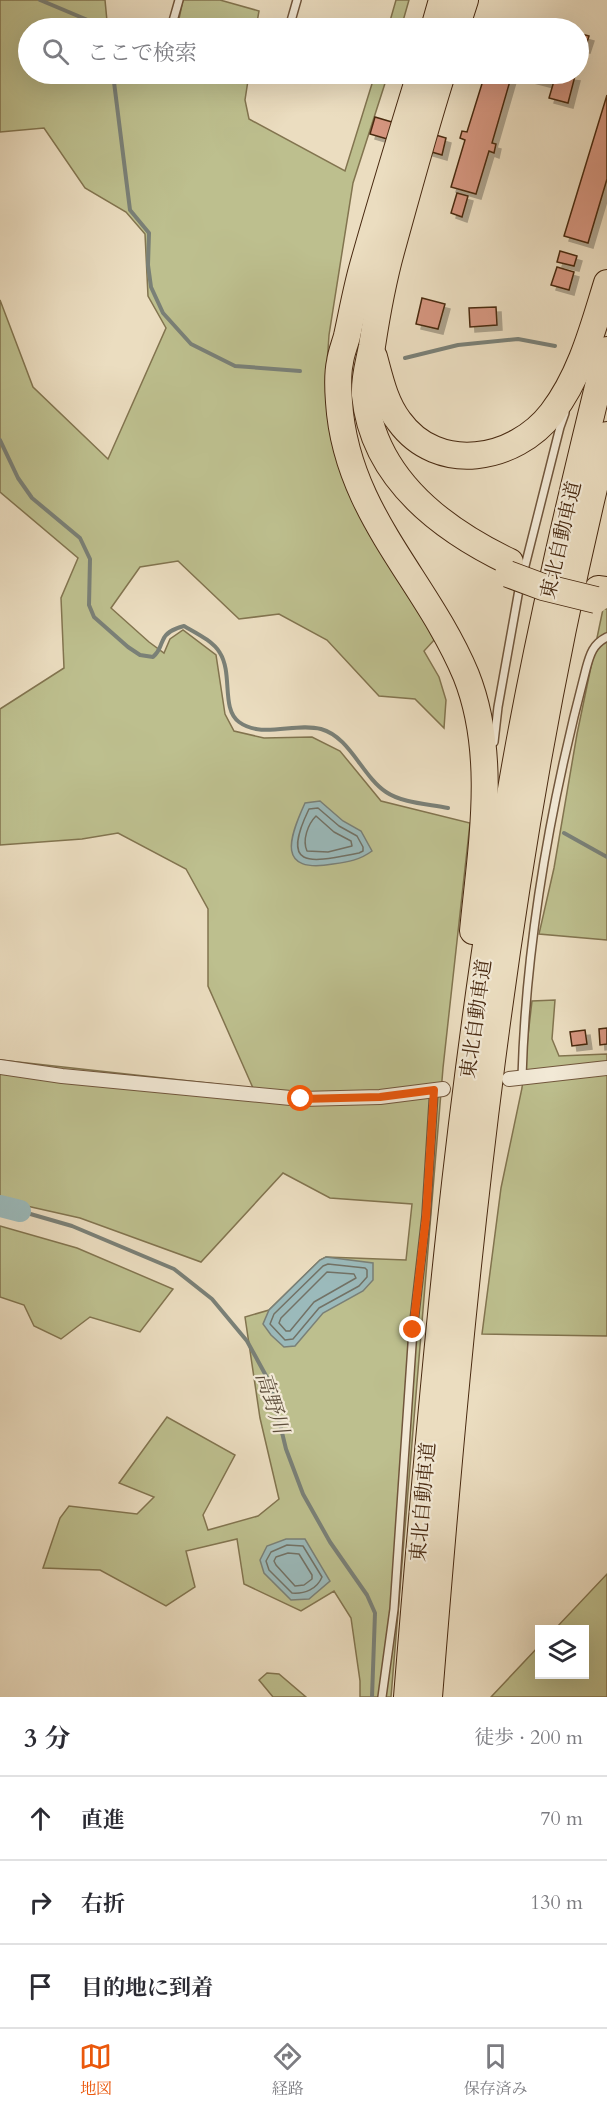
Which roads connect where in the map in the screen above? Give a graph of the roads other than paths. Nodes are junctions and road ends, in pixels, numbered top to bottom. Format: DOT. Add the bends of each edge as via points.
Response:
graph roads {
  1 [pos="179,0"];
  2 [pos="297,0"];
  3 [pos="442,0"];
  4 [pos="465,0"];
  5 [pos="174,18"];
  6 [pos="292,18"];
  7 [pos="437,18"];
  8 [pos="459,18"];
  9 [pos="417,84"];
  10 [pos="439,84"];
  11 [pos="607,283"];
  12 [pos="347,337"];
  13 [pos="371,348"];
  14 [pos="607,350"];
  15 [pos="573,379"];
  16 [pos="607,435"];
  17 [pos="607,502"];
  18 [pos="509,568"];
  19 [pos="602,595"];
  20 [pos="607,637"];
  21 [pos="484,770"];
  22 [pos="534,781"];
  23 [pos="0,1067"];
  24 [pos="607,1068"];
  25 [pos="516,1078"];
  26 [pos="438,1089"];
  27 [pos="460,1132"];
  28 [pos="382,1697"];
  29 [pos="407,1697"];
  30 [pos="429,1697"];
  1 -- 5 [label="lane"];
  2 -- 6 [label="lane"];
  3 -- 7 [label="highway"];
  4 -- 8 [label="highway"];
  9 -- 12 [label="highway" via="361,270"];
  10 -- 13 [label="highway" via="386,271"];
  11 -- 15 [label="highway"];
  12 -- 18 [label="highway" via="356,414 367,448 386,482 411,512 440,537 469,556"];
  12 -- 21 [label="highway" via="338,383 341,424 352,469 370,512 424,596 462,668 479,723"];
  13 -- 15 [label="highway" via="389,406 409,433 434,448 468,456 485,455 522,440 551,414"];
  13 -- 18 [label="highway" via="365,371 366,395 373,430 388,463 416,499 439,520"];
  14 -- 27 [label="highway, 東北自動車道" via="547,600 513,778"];
  15 -- 21 [label="lane" via="577,385 560,426 516,601 493,750"];
  16 -- 22 [label="highway, 東北自動車道" via="567,607"];
  17 -- 22 [label="highway"];
  18 -- 19 [label="highway, bridge" via="543,587"];
  20 -- 25 [label="lane" via="598,641 586,669 544,863"];
  21 -- 27 [label="highway"];
  22 -- 30 [label="highway, 東北自動車道" via="494,1033 464,1290"];
  23 -- 26 [label="street" via="301,1099 380,1097"];
  24 -- 25 [label="street"];
  26 -- 28 [label="lane" via="413,1330 394,1609"];
  27 -- 29 [label="highway, 東北自動車道" via="426,1462"];
}
